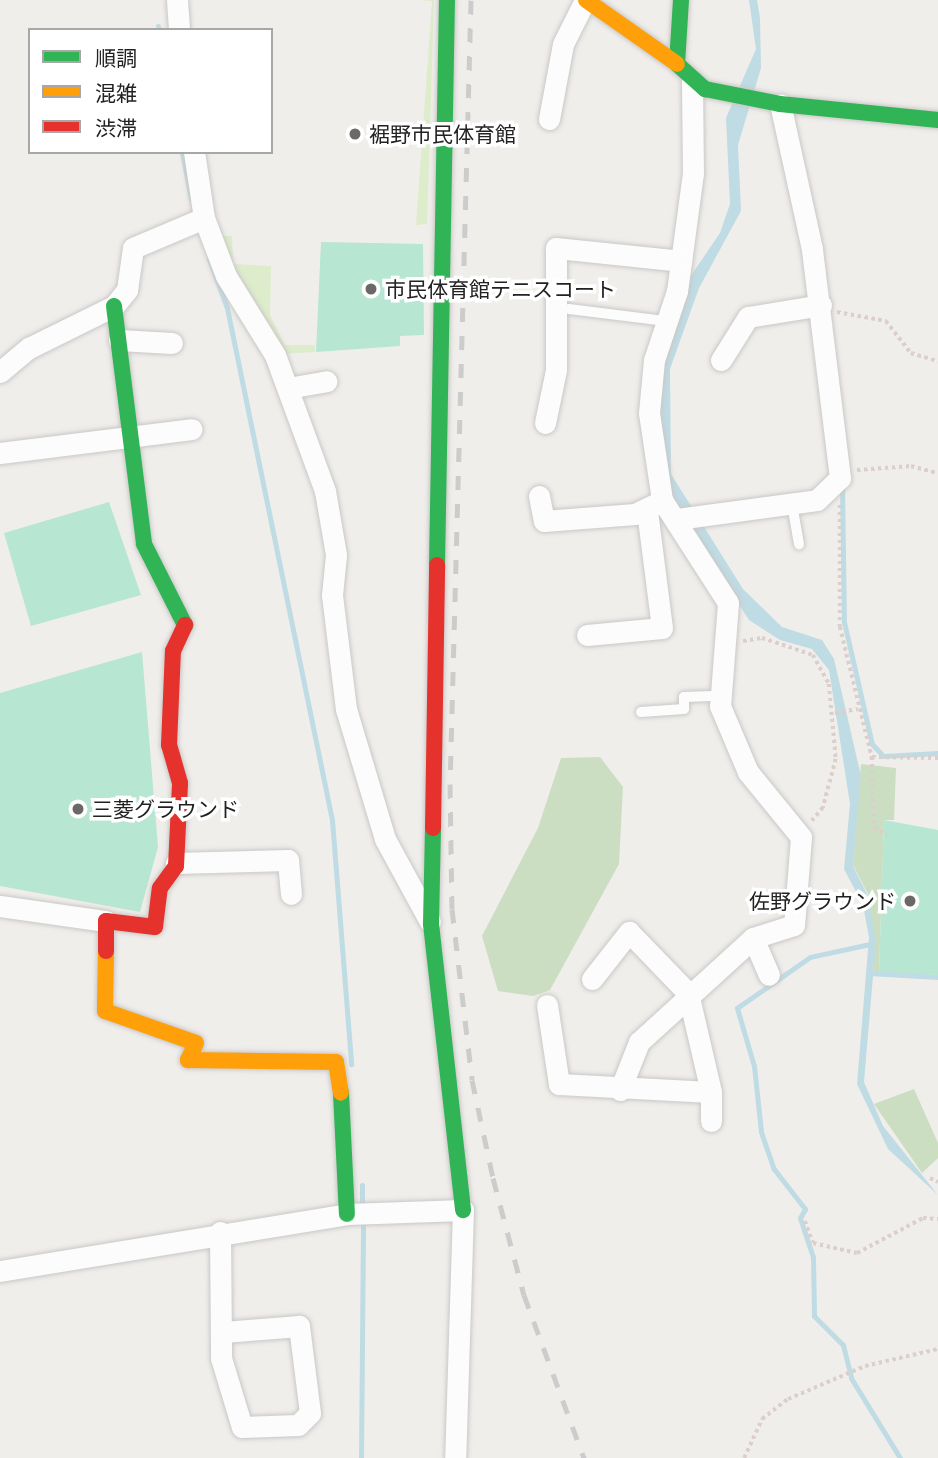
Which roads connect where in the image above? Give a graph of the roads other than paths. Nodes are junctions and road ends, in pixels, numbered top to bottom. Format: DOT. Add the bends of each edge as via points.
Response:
graph roads {
  1 [pos="177,0"];
  2 [pos="447,0"];
  3 [pos="586,0"];
  4 [pos="681,0"];
  5 [pos="179,28"];
  6 [pos="677,64"];
  7 [pos="692,82"];
  8 [pos="773,103"];
  9 [pos="549,119"];
  10 [pos="938,120"];
  11 [pos="194,154"];
  12 [pos="204,218"];
  13 [pos="681,261"];
  14 [pos="114,306"];
  15 [pos="569,309"];
  16 [pos="821,309"];
  17 [pos="666,321"];
  18 [pos="119,340"];
  19 [pos="172,343"];
  20 [pos="721,359"];
  21 [pos="0,372"];
  22 [pos="326,381"];
  23 [pos="288,388"];
  24 [pos="545,423"];
  25 [pos="192,429"];
  26 [pos="130,432"];
  27 [pos="0,453"];
  28 [pos="661,493"];
  29 [pos="539,496"];
  30 [pos="792,503"];
  31 [pos="677,519"];
  32 [pos="799,544"];
  33 [pos="587,635"];
  34 [pos="719,696"];
  35 [pos="641,712"];
  36 [pos="176,863"];
  37 [pos="291,894"];
  38 [pos="0,906"];
  39 [pos="106,922"];
  40 [pos="431,924"];
  41 [pos="753,938"];
  42 [pos="769,975"];
  43 [pos="592,979"];
  44 [pos="688,993"];
  45 [pos="547,1005"];
  46 [pos="620,1090"];
  47 [pos="711,1092"];
  48 [pos="711,1121"];
  49 [pos="463,1210"];
  50 [pos="347,1214"];
  51 [pos="220,1232"];
  52 [pos="0,1271"];
  53 [pos="223,1332"];
  54 [pos="455,1458"];
  1 -- 5 [label="street"];
  2 -- 40 [label="street"];
  3 -- 6 [label="street"];
  3 -- 9 [label="street" via="563,44"];
  4 -- 6 [label="street"];
  6 -- 7 [label="street"];
  7 -- 8 [label="street" via="719,95"];
  7 -- 13 [label="street" via="693,173"];
  8 -- 10 [label="street"];
  8 -- 16 [label="street"];
  11 -- 12 [label="street"];
  12 -- 14 [label="street" via="133,248 127,290"];
  12 -- 23 [label="street" via="226,275"];
  13 -- 17 [label="street"];
  13 -- 24 [label="street" via="556,248 556,370"];
  14 -- 18 [label="street"];
  14 -- 21 [label="street" via="29,348"];
  15 -- 17 [label="lane"];
  16 -- 20 [label="street" via="748,317"];
  16 -- 30 [label="street" via="839,477 825,496"];
  17 -- 28 [label="street" via="654,359 662,440"];
  18 -- 19 [label="street"];
  18 -- 26 [label="street"];
  22 -- 23 [label="street"];
  23 -- 40 [label="street" via="325,491 336,555 331,594 346,709 363,775 385,839"];
  25 -- 26 [label="street"];
  26 -- 27 [label="street"];
  26 -- 36 [label="street" via="144,544 187,620 173,651 169,745 180,783"];
  28 -- 29 [label="street" via="544,521"];
  28 -- 31 [label="street"];
  28 -- 33 [label="street" via="662,628"];
  30 -- 31 [label="street"];
  30 -- 32 [label="lane"];
  31 -- 34 [label="street" via="729,603"];
  34 -- 35 [label="lane" via="684,697 684,709"];
  34 -- 41 [label="street" via="748,772 798,830 794,925"];
  36 -- 37 [label="street" via="288,860"];
  36 -- 39 [label="street" via="160,888 155,927"];
  38 -- 39 [label="street"];
  39 -- 50 [label="street" via="105,1011 196,1043 188,1060 336,1062 348,1135"];
  40 -- 49 [label="street"];
  41 -- 42 [label="street"];
  41 -- 44 [label="street"];
  43 -- 44 [label="street" via="629,932"];
  44 -- 46 [label="street" via="639,1042"];
  44 -- 47 [label="street"];
  45 -- 46 [label="street" via="559,1084"];
  46 -- 47 [label="street"];
  47 -- 48 [label="street"];
  49 -- 50 [label="street"];
  49 -- 54 [label="street"];
  50 -- 51 [label="street"];
  51 -- 52 [label="street"];
  51 -- 53 [label="street"];
  53 -- 53 [label="street" via="221,1358 242,1427 298,1426 310,1413 299,1326"];
}
